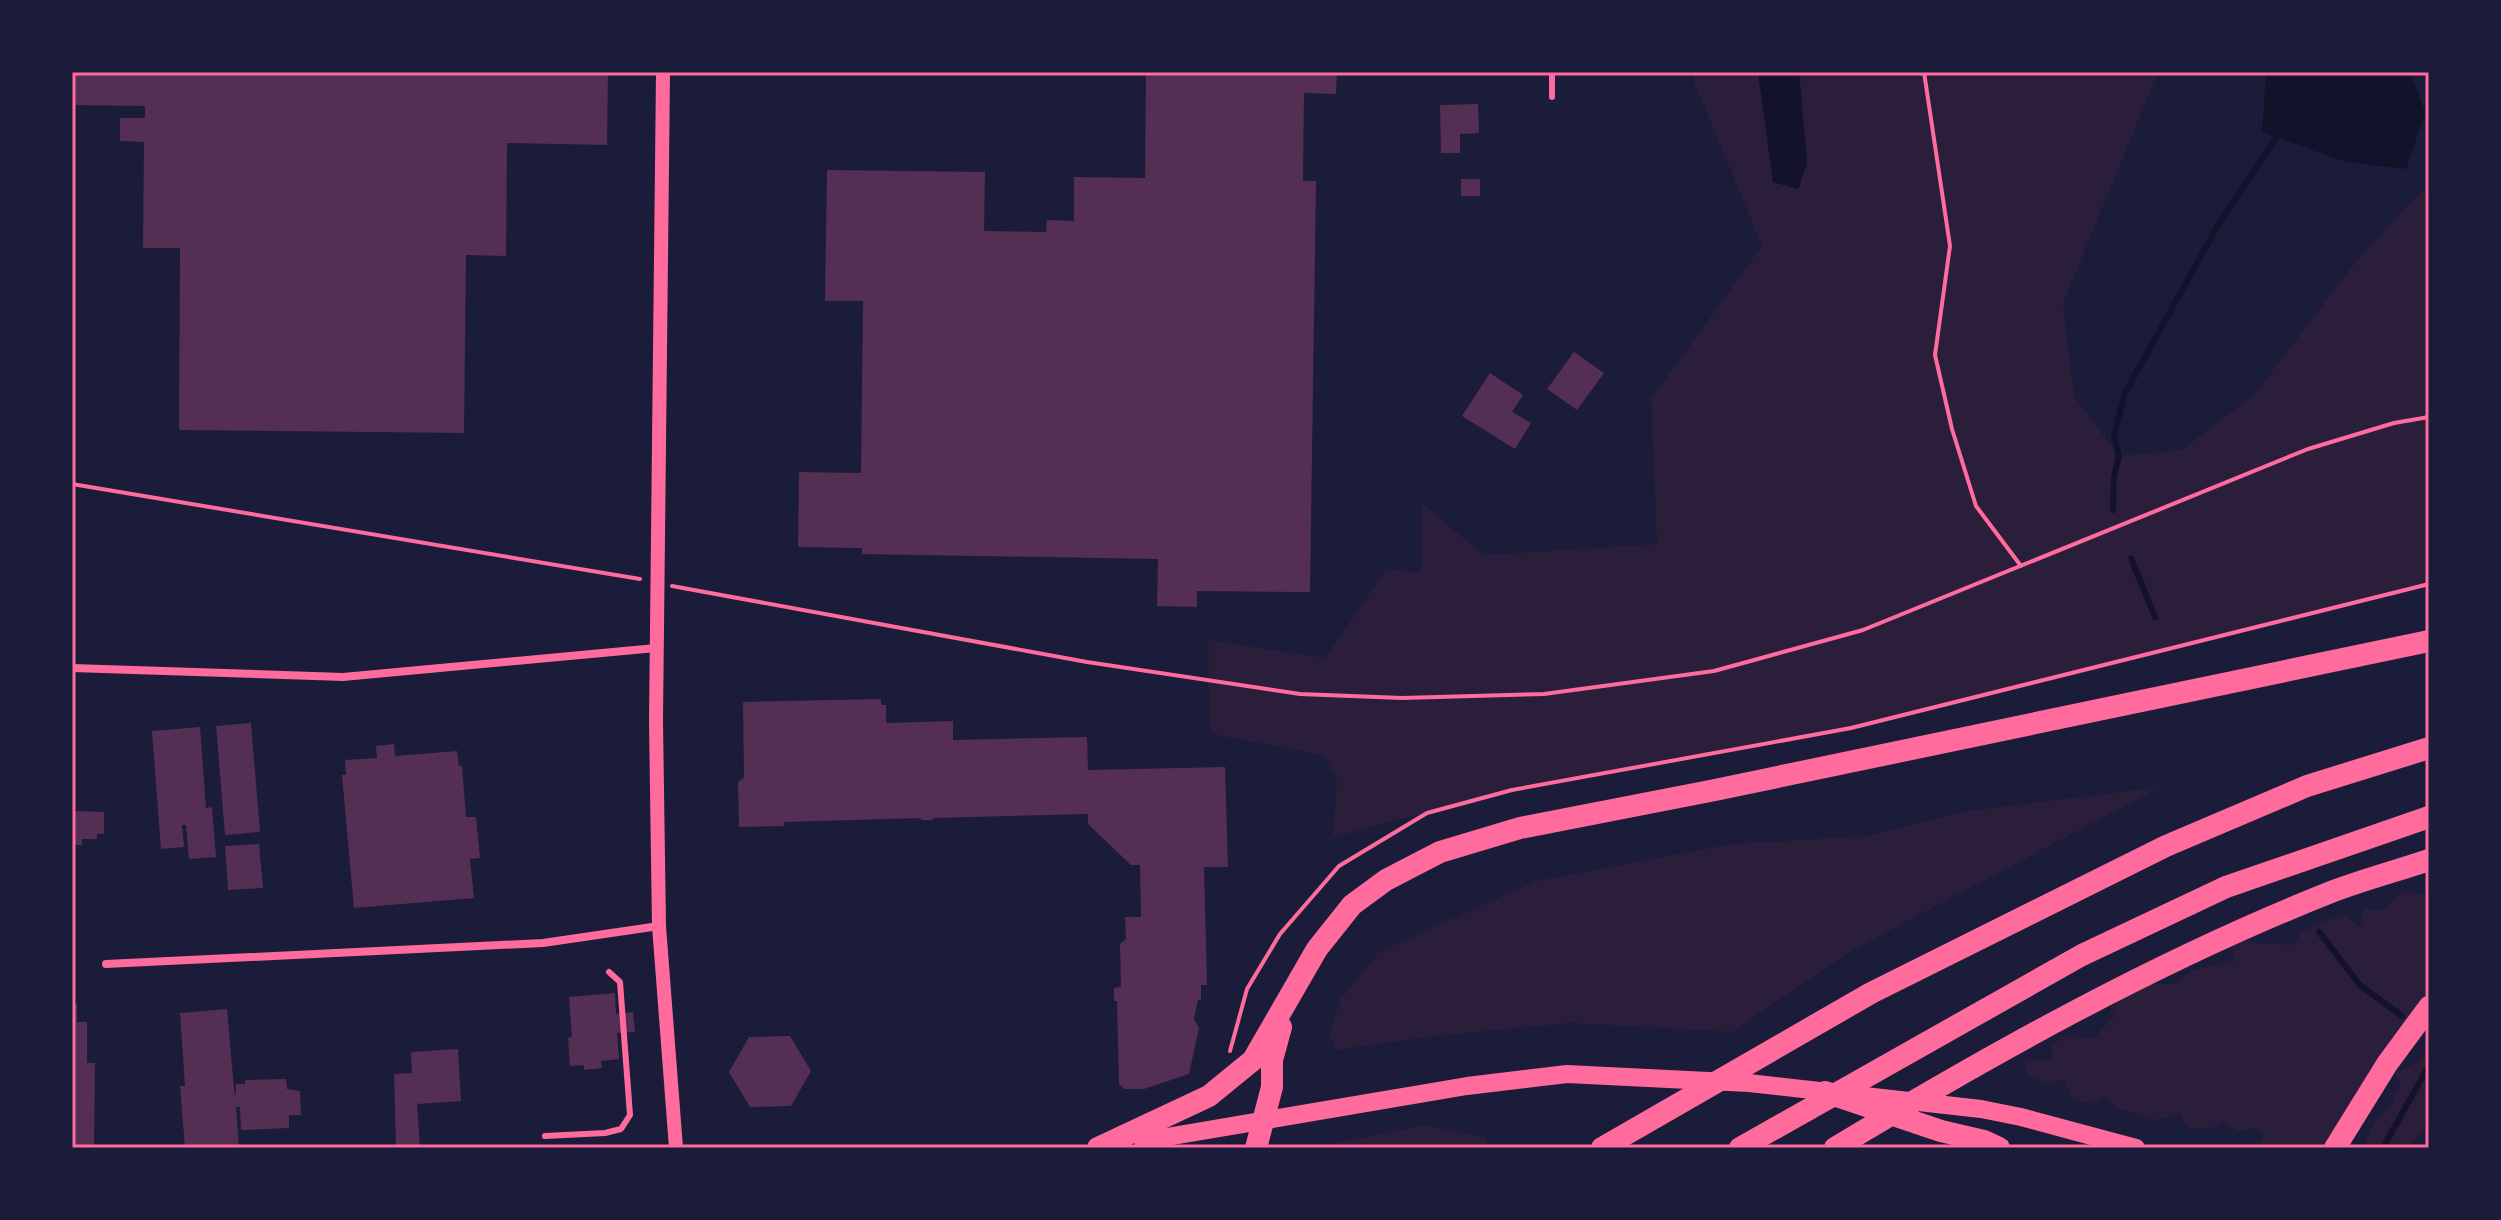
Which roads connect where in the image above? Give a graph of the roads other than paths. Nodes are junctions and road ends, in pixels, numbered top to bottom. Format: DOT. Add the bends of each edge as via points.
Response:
graph roads {
  1 [pos="663,72"];
  2 [pos="1552,72"];
  3 [pos="1552,97"];
  4 [pos="2429,641"];
  5 [pos="656,648"];
  6 [pos="72,668"];
  7 [pos="2429,748"];
  8 [pos="2429,817"];
  9 [pos="2429,860"];
  10 [pos="659,926"];
  11 [pos="106,964"];
  12 [pos="609,972"];
  13 [pos="1287,1003"];
  14 [pos="2429,1007"];
  15 [pos="1816,1089"];
  16 [pos="1263,1120"];
  17 [pos="545,1136"];
  18 [pos="1154,1144"];
  19 [pos="676,1148"];
  20 [pos="1098,1148"];
  21 [pos="1105,1148"];
  22 [pos="1256,1148"];
  23 [pos="1602,1148"];
  24 [pos="1740,1148"];
  25 [pos="1835,1148"];
  26 [pos="1999,1148"];
  27 [pos="2136,1148"];
  28 [pos="2335,1148"];
  1 -- 5 [label="street"];
  2 -- 3 [label="lane"];
  4 -- 13 [label="highway" via="1520,828 1440,852 1352,905 1317,949"];
  5 -- 6 [label="street" via="343,677"];
  5 -- 10 [label="street"];
  7 -- 23 [label="highway" via="2307,786 2166,846 1871,993"];
  8 -- 24 [label="highway" via="2226,887 2082,955"];
  9 -- 25 [label="highway" via="2334,891 2213,942 2027,1036"];
  10 -- 11 [label="street" via="532,944"];
  10 -- 19 [label="street"];
  12 -- 17 [label="lane" via="621,984 630,1115 621,1129 605,1133"];
  13 -- 16 [label="highway"];
  13 -- 20 [label="highway" via="1253,1060 1209,1096"];
  14 -- 28 [label="highway"];
  15 -- 16 [label="main road" via="1541,1075"];
  15 -- 26 [label="highway"];
  15 -- 27 [label="main road" via="1981,1109"];
  16 -- 18 [label="main road"];
  16 -- 22 [label="highway"];
  18 -- 21 [label="main road"];
}
